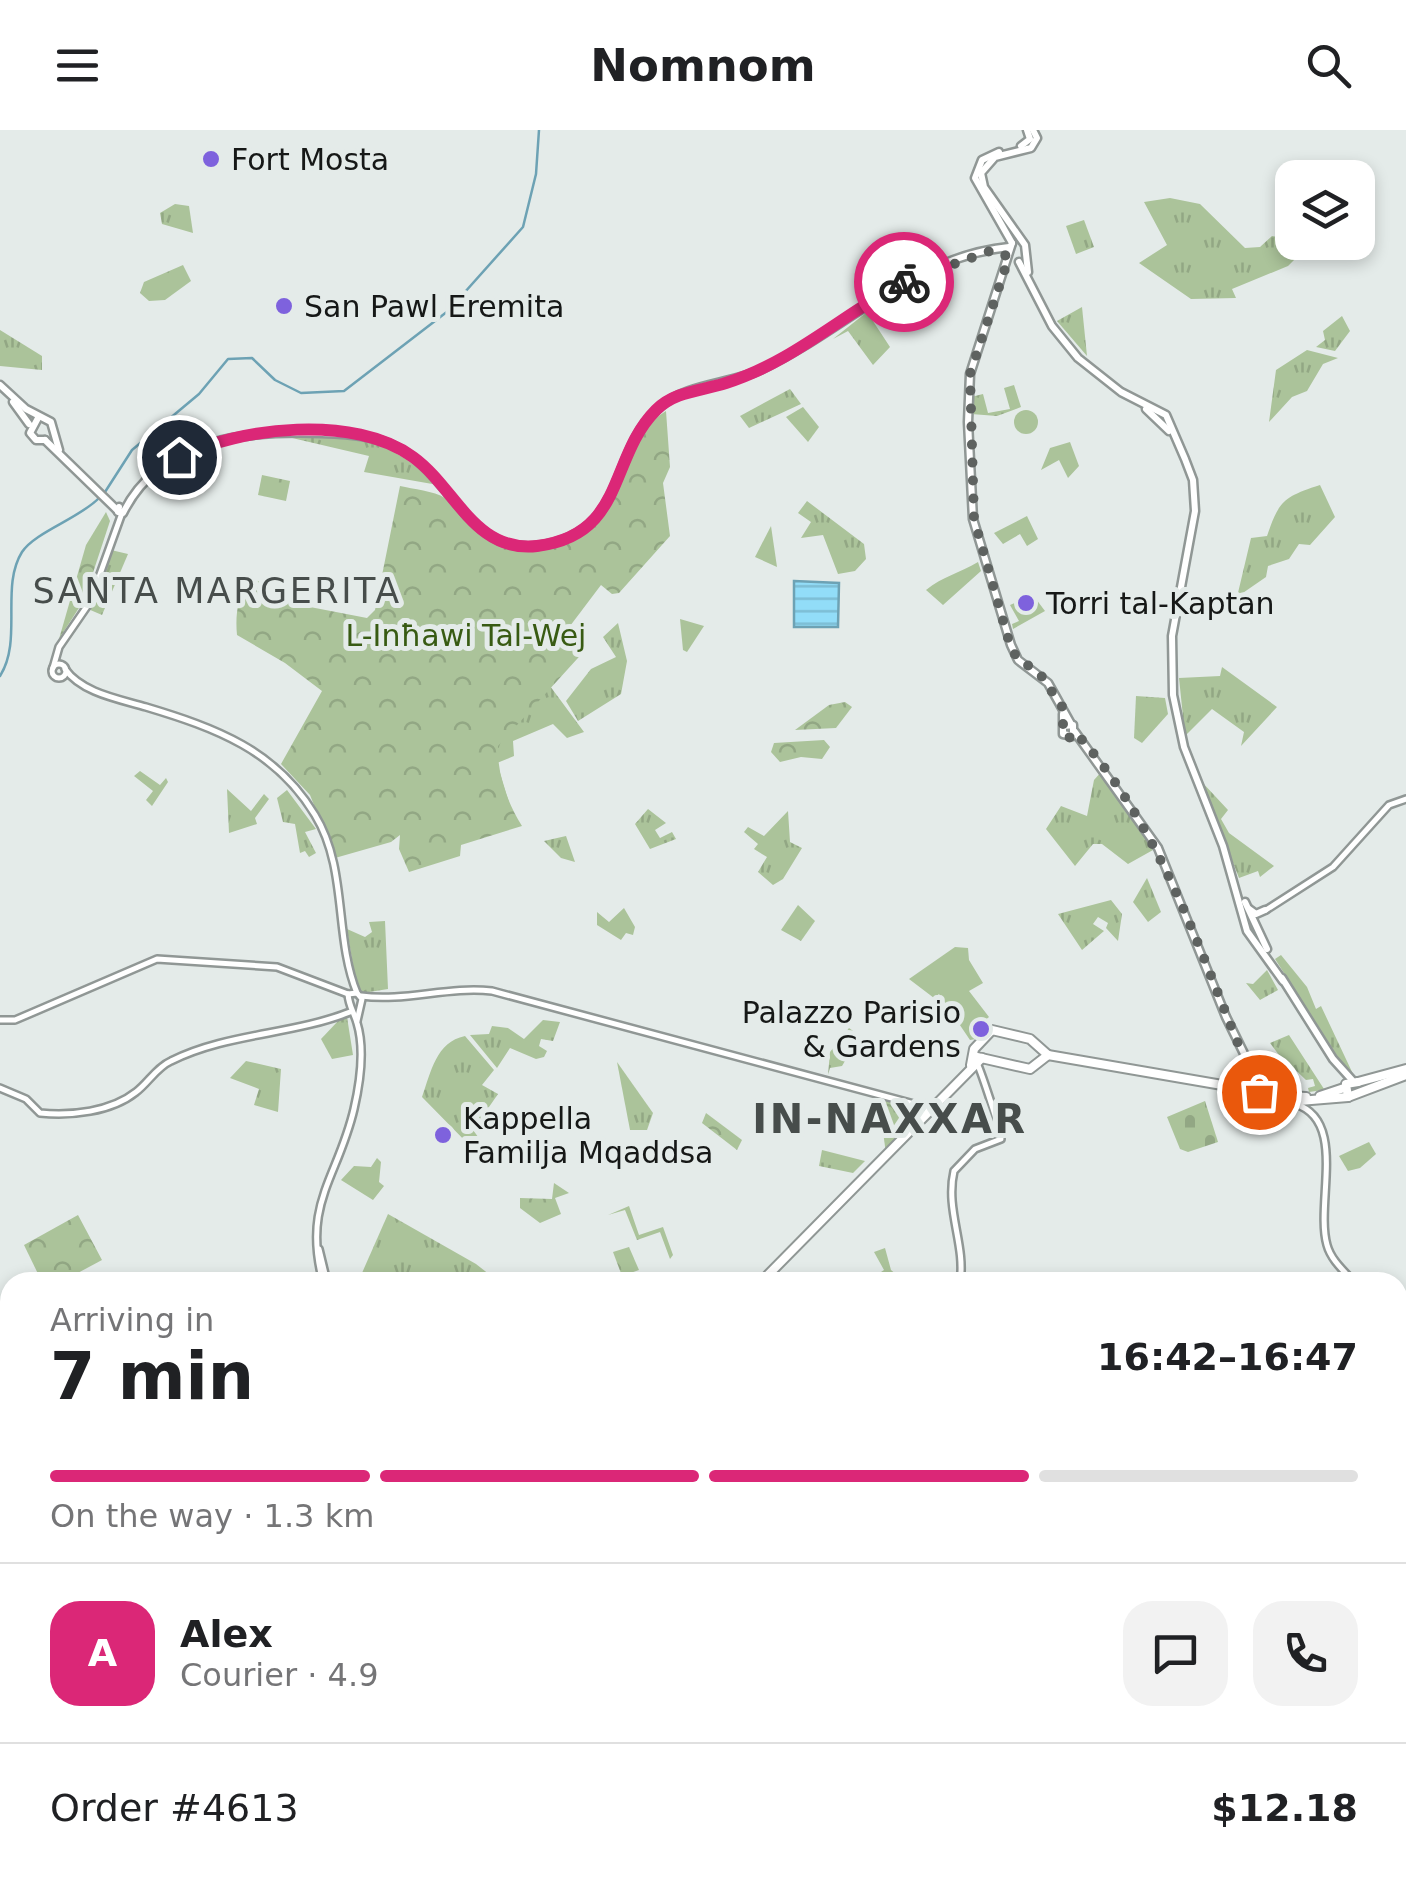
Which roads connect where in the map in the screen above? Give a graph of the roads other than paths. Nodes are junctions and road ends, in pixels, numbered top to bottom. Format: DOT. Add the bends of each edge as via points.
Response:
graph roads {
  1 [pos="1030,130"];
  2 [pos="1015,253"];
  3 [pos="0,387"];
  4 [pos="39,417"];
  5 [pos="30,425"];
  6 [pos="53,431"];
  7 [pos="45,440"];
  8 [pos="60,451"];
  9 [pos="120,507"];
  10 [pos="57,652"];
  11 [pos="53,668"];
  12 [pos="64,668"];
  13 [pos="60,678"];
  14 [pos="74,680"];
  15 [pos="1406,800"];
  16 [pos="1233,876"];
  17 [pos="1248,909"];
  18 [pos="1267,910"];
  19 [pos="1253,925"];
  20 [pos="354,994"];
  21 [pos="379,998"];
  22 [pos="362,1010"];
  23 [pos="351,1013"];
  24 [pos="0,1020"];
  25 [pos="356,1021"];
  26 [pos="1045,1052"];
  27 [pos="976,1061"];
  28 [pos="1406,1072"];
  29 [pos="1253,1084"];
  30 [pos="1350,1086"];
  31 [pos="0,1088"];
  32 [pos="1319,1101"];
  33 [pos="1287,1102"];
  34 [pos="930,1108"];
  35 [pos="1316,1118"];
  36 [pos="323,1272"];
  37 [pos="771,1272"];
  38 [pos="962,1272"];
  39 [pos="1346,1272"];
  1 -- 2 [label="main road" via="1037,138 1031,148 995,157 980,173"];
  2 -- 9 [label="main road" via="993,250 901,283 759,371 664,403 644,425 608,503 570,536 542,545 512,545 485,533 414,458 352,434 231,436 167,465"];
  2 -- 16 [label="main road" via="1038,302 1078,358 1162,420 1193,480 1195,511 1172,636 1173,695 1184,747"];
  2 -- 29 [label="main road" via="970,374 974,519 1010,645 1018,660 1038,671 1071,730 1158,848"];
  3 -- 4 [label="main road"];
  3 -- 5 [label="main road"];
  4 -- 5 [label="main road"];
  4 -- 6 [label="main road"];
  5 -- 7 [label="main road" via="34,438"];
  6 -- 7 [label="main road"];
  6 -- 8 [label="main road"];
  7 -- 8 [label="main road"];
  8 -- 9 [label="main road"];
  9 -- 10 [label="street" via="90,602"];
  10 -- 11 [label="street"];
  10 -- 12 [label="street"];
  11 -- 12 [label="street"];
  11 -- 13 [label="street"];
  12 -- 13 [label="street"];
  12 -- 14 [label="street"];
  13 -- 14 [label="street"];
  14 -- 20 [label="street" via="232,736 292,782 322,827 333,859"];
  15 -- 18 [label="street" via="1389,805 1316,882"];
  16 -- 17 [label="main road"];
  16 -- 19 [label="main road"];
  17 -- 18 [label="main road"];
  17 -- 19 [label="main road"];
  18 -- 19 [label="street"];
  19 -- 30 [label="main road"];
  20 -- 21 [label="street"];
  20 -- 22 [label="street"];
  20 -- 23 [label="street"];
  20 -- 24 [label="street" via="277,967 157,958 15,1020"];
  21 -- 22 [label="street"];
  21 -- 34 [label="street" via="492,991"];
  22 -- 23 [label="street"];
  22 -- 25 [label="street"];
  23 -- 25 [label="street"];
  23 -- 31 [label="street" via="170,1061 132,1095 94,1110 40,1113"];
  25 -- 36 [label="street" via="360,1072 354,1110 316,1217"];
  26 -- 27 [label="main road" via="1030,1070"];
  26 -- 27 [label="main road" via="1030,1039 992,1030 977,1044"];
  26 -- 29 [label="main road" via="1228,1086"];
  27 -- 34 [label="main road"];
  27 -- 38 [label="street" via="1002,1126 1001,1139 976,1149 954,1171 952,1222"];
  28 -- 30 [label="main road"];
  28 -- 30 [label="main road" via="1360,1093"];
  29 -- 30 [label="main road" via="1304,1098"];
  29 -- 33 [label="main road"];
  30 -- 32 [label="main road"];
  32 -- 33 [label="main road"];
  32 -- 35 [label="street"];
  33 -- 35 [label="street"];
  34 -- 37 [label="main road"];
  35 -- 39 [label="street" via="1326,1139 1322,1202 1328,1248"];
}
